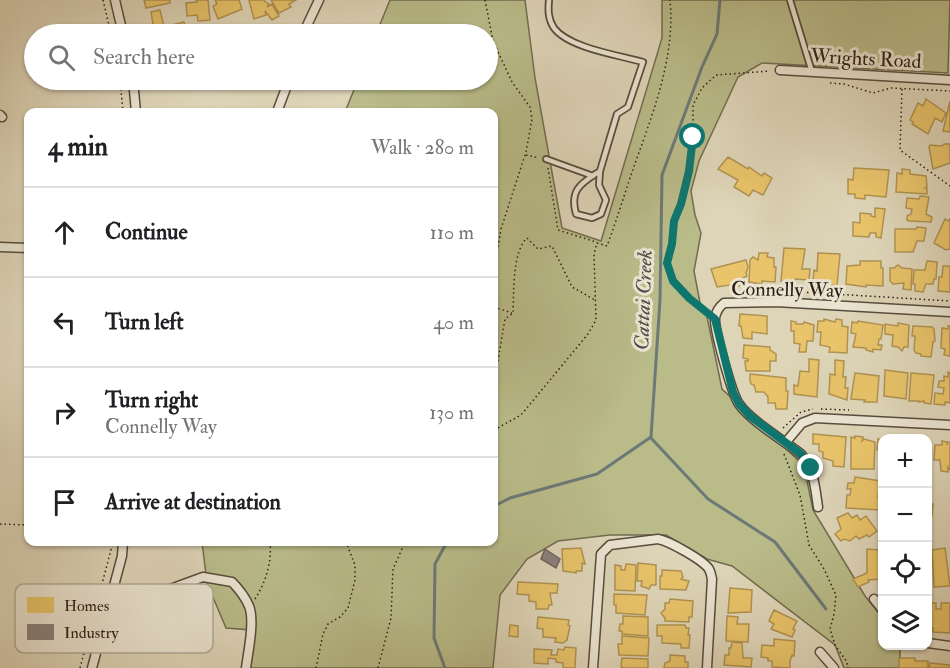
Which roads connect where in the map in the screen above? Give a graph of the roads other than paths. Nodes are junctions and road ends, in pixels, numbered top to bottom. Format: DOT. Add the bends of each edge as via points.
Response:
graph roads {
  1 [pos="115,0"];
  2 [pos="319,0"];
  3 [pos="549,0"];
  4 [pos="790,0"];
  5 [pos="121,24"];
  6 [pos="308,24"];
  7 [pos="780,70"];
  8 [pos="812,72"];
  9 [pos="950,80"];
  10 [pos="135,90"];
  11 [pos="285,90"];
  12 [pos="136,108"];
  13 [pos="278,108"];
  14 [pos="546,159"];
  15 [pos="600,171"];
  16 [pos="593,176"];
  17 [pos="0,248"];
  18 [pos="24,248"];
  19 [pos="950,312"];
  20 [pos="950,425"];
  21 [pos="786,442"];
  22 [pos="818,507"];
  23 [pos="123,546"];
  24 [pos="114,584"];
  25 [pos="184,584"];
  26 [pos="874,599"];
  27 [pos="878,604"];
  28 [pos="932,644"];
  29 [pos="950,646"];
  30 [pos="820,652"];
  31 [pos="96,653"];
  32 [pos="92,668"];
  33 [pos="246,668"];
  34 [pos="593,668"];
  35 [pos="706,668"];
  36 [pos="834,668"];
  1 -- 5 [label="street"];
  2 -- 6 [label="street"];
  3 -- 15 [label="lane" via="553,27 565,38 643,62 628,107 617,114"];
  4 -- 8 [label="lane"];
  7 -- 8 [label="street, Wrights Road"];
  8 -- 9 [label="street, Wrights Road"];
  10 -- 12 [label="street"];
  11 -- 13 [label="street"];
  14 -- 16 [label="lane"];
  15 -- 16 [label="lane"];
  15 -- 16 [label="lane" via="599,184 606,200 601,214 592,218 576,214 573,202 578,186"];
  17 -- 18 [label="street"];
  19 -- 21 [label="street, Connelly Way" via="776,302 724,303 715,319 733,392 750,416"];
  20 -- 21 [label="street" via="815,418 802,423"];
  21 -- 22 [label="street, Connelly Way" via="811,468"];
  23 -- 24 [label="street"];
  25 -- 33 [label="street" via="203,577 232,582 243,594 250,608"];
  26 -- 27 [label="street"];
  28 -- 29 [label="street"];
  30 -- 36 [label="street"];
  31 -- 32 [label="street"];
  34 -- 35 [label="street" via="601,554 610,545 658,539 710,571"];
}
